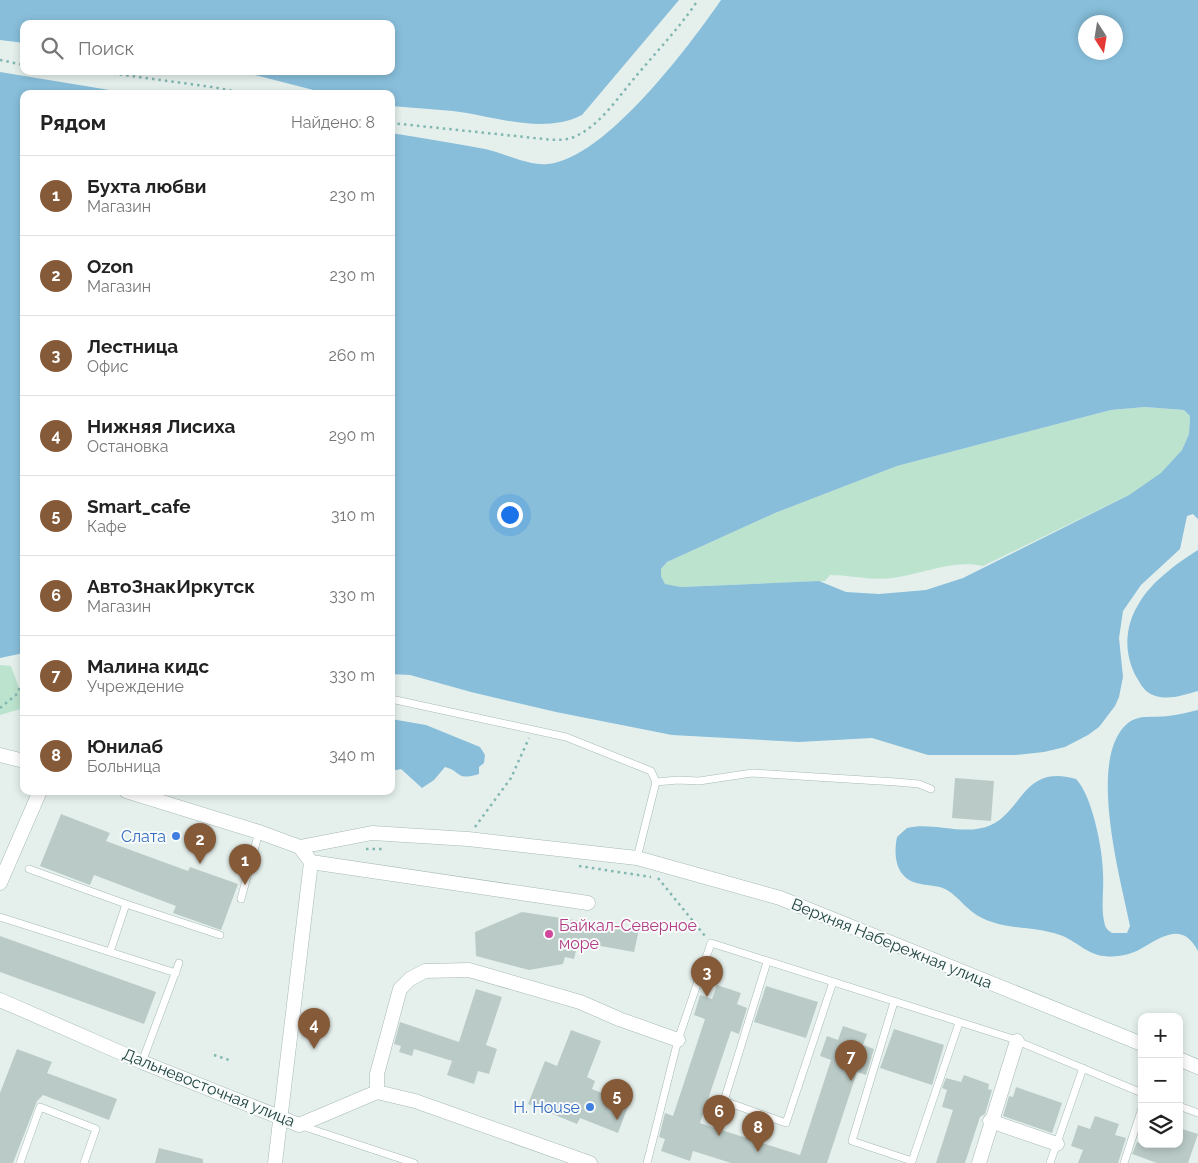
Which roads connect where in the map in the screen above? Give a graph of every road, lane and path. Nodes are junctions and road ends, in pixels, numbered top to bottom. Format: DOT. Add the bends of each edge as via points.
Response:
graph roads {
  1 [pos="698,0"];
  2 [pos="0,60"];
  3 [pos="20,63"];
  4 [pos="124,75"];
  5 [pos="227,90"];
  6 [pos="395,123"];
  7 [pos="20,688"];
  8 [pos="395,700"];
  9 [pos="0,708"];
  10 [pos="534,729"];
  11 [pos="0,755"];
  12 [pos="20,760"];
  13 [pos="656,782"];
  14 [pos="931,789"];
  15 [pos="38,795"];
  16 [pos="139,795"];
  17 [pos="260,832"];
  18 [pos="468,839"];
  19 [pos="300,847"];
  20 [pos="387,848"];
  21 [pos="359,849"];
  22 [pos="637,858"];
  23 [pos="311,862"];
  24 [pos="579,866"];
  25 [pos="29,869"];
  26 [pos="0,883"];
  27 [pos="241,899"];
  28 [pos="588,903"];
  29 [pos="126,904"];
  30 [pos="0,917"];
  31 [pos="220,935"];
  32 [pos="711,943"];
  33 [pos="110,952"];
  34 [pos="767,962"];
  35 [pos="179,963"];
  36 [pos="176,973"];
  37 [pos="833,982"];
  38 [pos="0,1000"];
  39 [pos="894,1002"];
  40 [pos="960,1023"];
  41 [pos="678,1040"];
  42 [pos="1017,1041"];
  43 [pos="1138,1042"];
  44 [pos="214,1055"];
  45 [pos="232,1061"];
  46 [pos="1183,1061"];
  47 [pos="142,1062"];
  48 [pos="1198,1067"];
  49 [pos="1083,1068"];
  50 [pos="1138,1090"];
  51 [pos="377,1092"];
  52 [pos="1183,1107"];
  53 [pos="1198,1113"];
  54 [pos="282,1118"];
  55 [pos="1138,1120"];
  56 [pos="991,1121"];
  57 [pos="299,1125"];
  58 [pos="1057,1144"];
  59 [pos="20,1163"];
  60 [pos="84,1163"];
  61 [pos="275,1163"];
  62 [pos="414,1163"];
  63 [pos="590,1163"];
  64 [pos="647,1163"];
  65 [pos="979,1163"];
  66 [pos="1050,1163"];
  67 [pos="1124,1163"];
  1 -- 6 [label="path" via="685,20 609,108 574,137 561,141 544,140"];
  2 -- 3 [label="path"];
  4 -- 5 [label="path"];
  7 -- 9 [label="path"];
  8 -- 10 [label="lane"];
  10 -- 13 [label="lane" via="566,737 651,771"];
  10 -- 18 [label="path" via="511,778"];
  11 -- 12 [label="street"];
  13 -- 14 [label="lane" via="770,773 919,784"];
  13 -- 22 [label="lane"];
  15 -- 26 [label="street"];
  16 -- 17 [label="street"];
  17 -- 19 [label="street"];
  17 -- 27 [label="lane"];
  18 -- 19 [label="street, Верхняя Набережная улица" via="372,833"];
  18 -- 22 [label="street, Верхняя Набережная улица"];
  19 -- 23 [label="street"];
  20 -- 21 [label="path"];
  22 -- 43 [label="street, Верхняя Набережная улица" via="780,898"];
  23 -- 28 [label="street"];
  23 -- 54 [label="street"];
  24 -- 32 [label="path" via="658,878"];
  25 -- 29 [label="lane"];
  29 -- 31 [label="lane"];
  29 -- 33 [label="lane"];
  30 -- 33 [label="lane"];
  32 -- 34 [label="lane"];
  32 -- 41 [label="lane"];
  33 -- 36 [label="lane"];
  34 -- 37 [label="lane"];
  34 -- 37 [label="lane" via="724,1101 786,1122"];
  35 -- 36 [label="lane"];
  36 -- 47 [label="lane"];
  37 -- 39 [label="lane"];
  38 -- 47 [label="street, Дальневосточная улица"];
  39 -- 40 [label="lane"];
  39 -- 40 [label="lane" via="852,1141 912,1161"];
  40 -- 42 [label="lane"];
  41 -- 51 [label="street" via="580,1002 469,970 425,971 410,978 400,989 377,1074"];
  41 -- 64 [label="lane"];
  42 -- 49 [label="lane"];
  42 -- 56 [label="street"];
  44 -- 45 [label="path"];
  46 -- 48 [label="street"];
  47 -- 54 [label="street, Дальневосточная улица"];
  49 -- 50 [label="lane"];
  49 -- 58 [label="lane"];
  51 -- 57 [label="street, Дальневосточная улица"];
  51 -- 63 [label="street" via="415,1101"];
  52 -- 53 [label="lane"];
  54 -- 57 [label="street, Дальневосточная улица"];
  54 -- 61 [label="street"];
  55 -- 67 [label="lane"];
  56 -- 58 [label="street"];
  56 -- 65 [label="street"];
  57 -- 62 [label="lane"];
  58 -- 66 [label="lane"];
  59 -- 60 [label="lane" via="40,1107 96,1129"];
}
